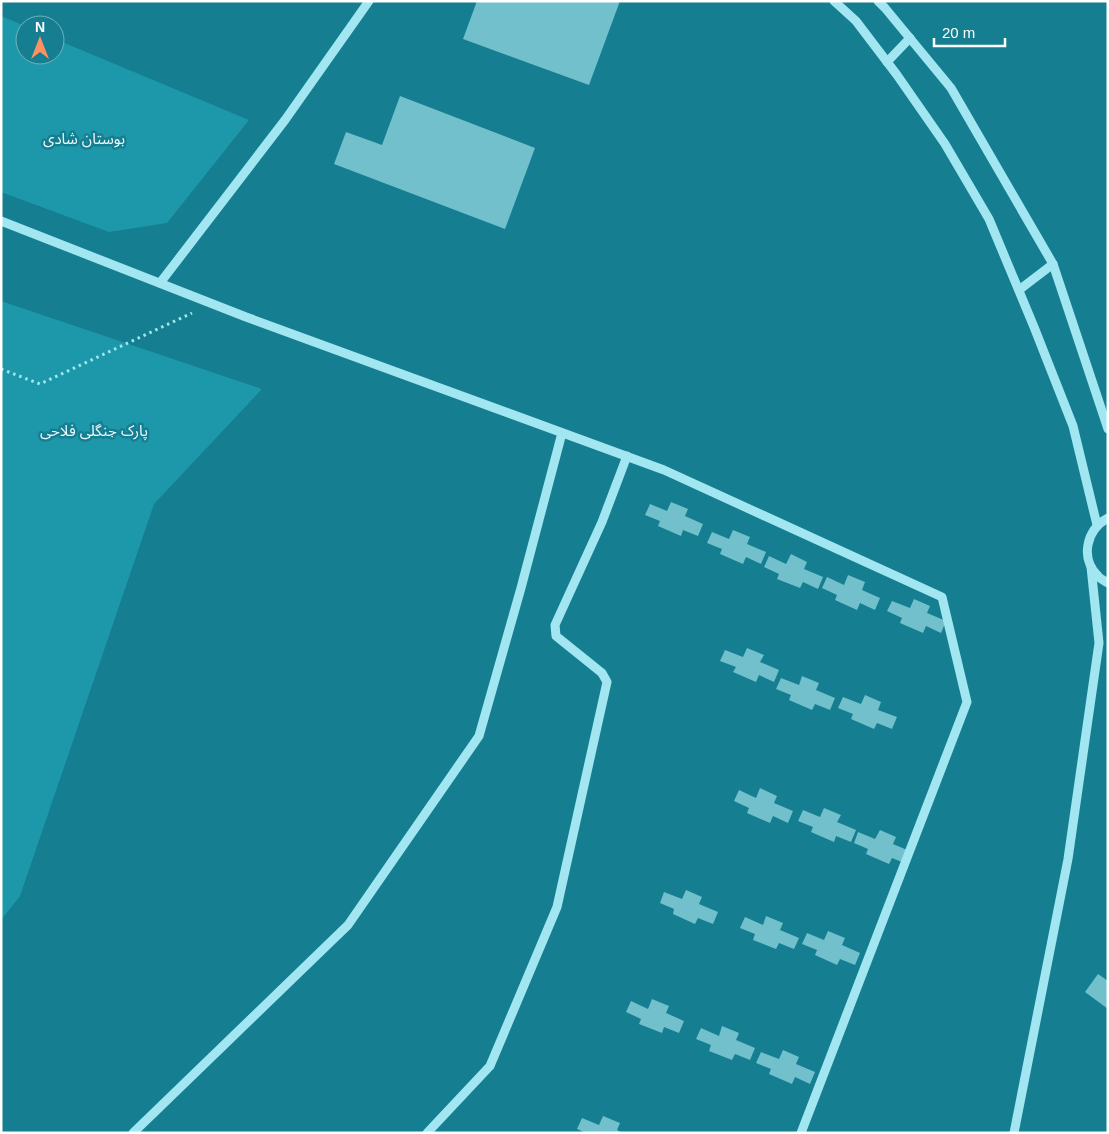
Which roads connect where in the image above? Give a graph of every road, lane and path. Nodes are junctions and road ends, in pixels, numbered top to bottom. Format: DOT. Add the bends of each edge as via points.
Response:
graph roads {
  1 [pos="369,1"];
  2 [pos="834,1"];
  3 [pos="878,1"];
  4 [pos="910,38"];
  5 [pos="887,62"];
  6 [pos="1,220"];
  7 [pos="1053,264"];
  8 [pos="160,283"];
  9 [pos="1018,290"];
  10 [pos="212,304"];
  11 [pos="1,369"];
  12 [pos="1108,429"];
  13 [pos="562,432"];
  14 [pos="627,456"];
  15 [pos="1108,518"];
  16 [pos="1097,525"];
  17 [pos="1091,567"];
  18 [pos="1108,583"];
  19 [pos="133,1133"];
  20 [pos="427,1133"];
  21 [pos="801,1133"];
  22 [pos="1014,1133"];
  1 -- 8 [label="street" via="285,120"];
  2 -- 5 [label="street" via="856,21"];
  3 -- 4 [label="street"];
  4 -- 5 [label="street"];
  4 -- 7 [label="street" via="951,88"];
  5 -- 9 [label="street" via="945,144 989,219"];
  6 -- 8 [label="street"];
  7 -- 9 [label="street"];
  7 -- 12 [label="street"];
  8 -- 10 [label="street"];
  9 -- 16 [label="street" via="1073,426"];
  10 -- 11 [label="path" via="40,384"];
  10 -- 13 [label="street"];
  13 -- 14 [label="street"];
  13 -- 19 [label="street" via="479,736 348,925"];
  14 -- 20 [label="street" via="602,522 555,625 556,636 602,673 607,682 557,907 490,1066"];
  14 -- 21 [label="street" via="942,597 967,702"];
  15 -- 16 [label="street"];
  16 -- 17 [label="street" via="1088,545"];
  17 -- 18 [label="street"];
  17 -- 22 [label="street" via="1099,643 1068,859"];
}
